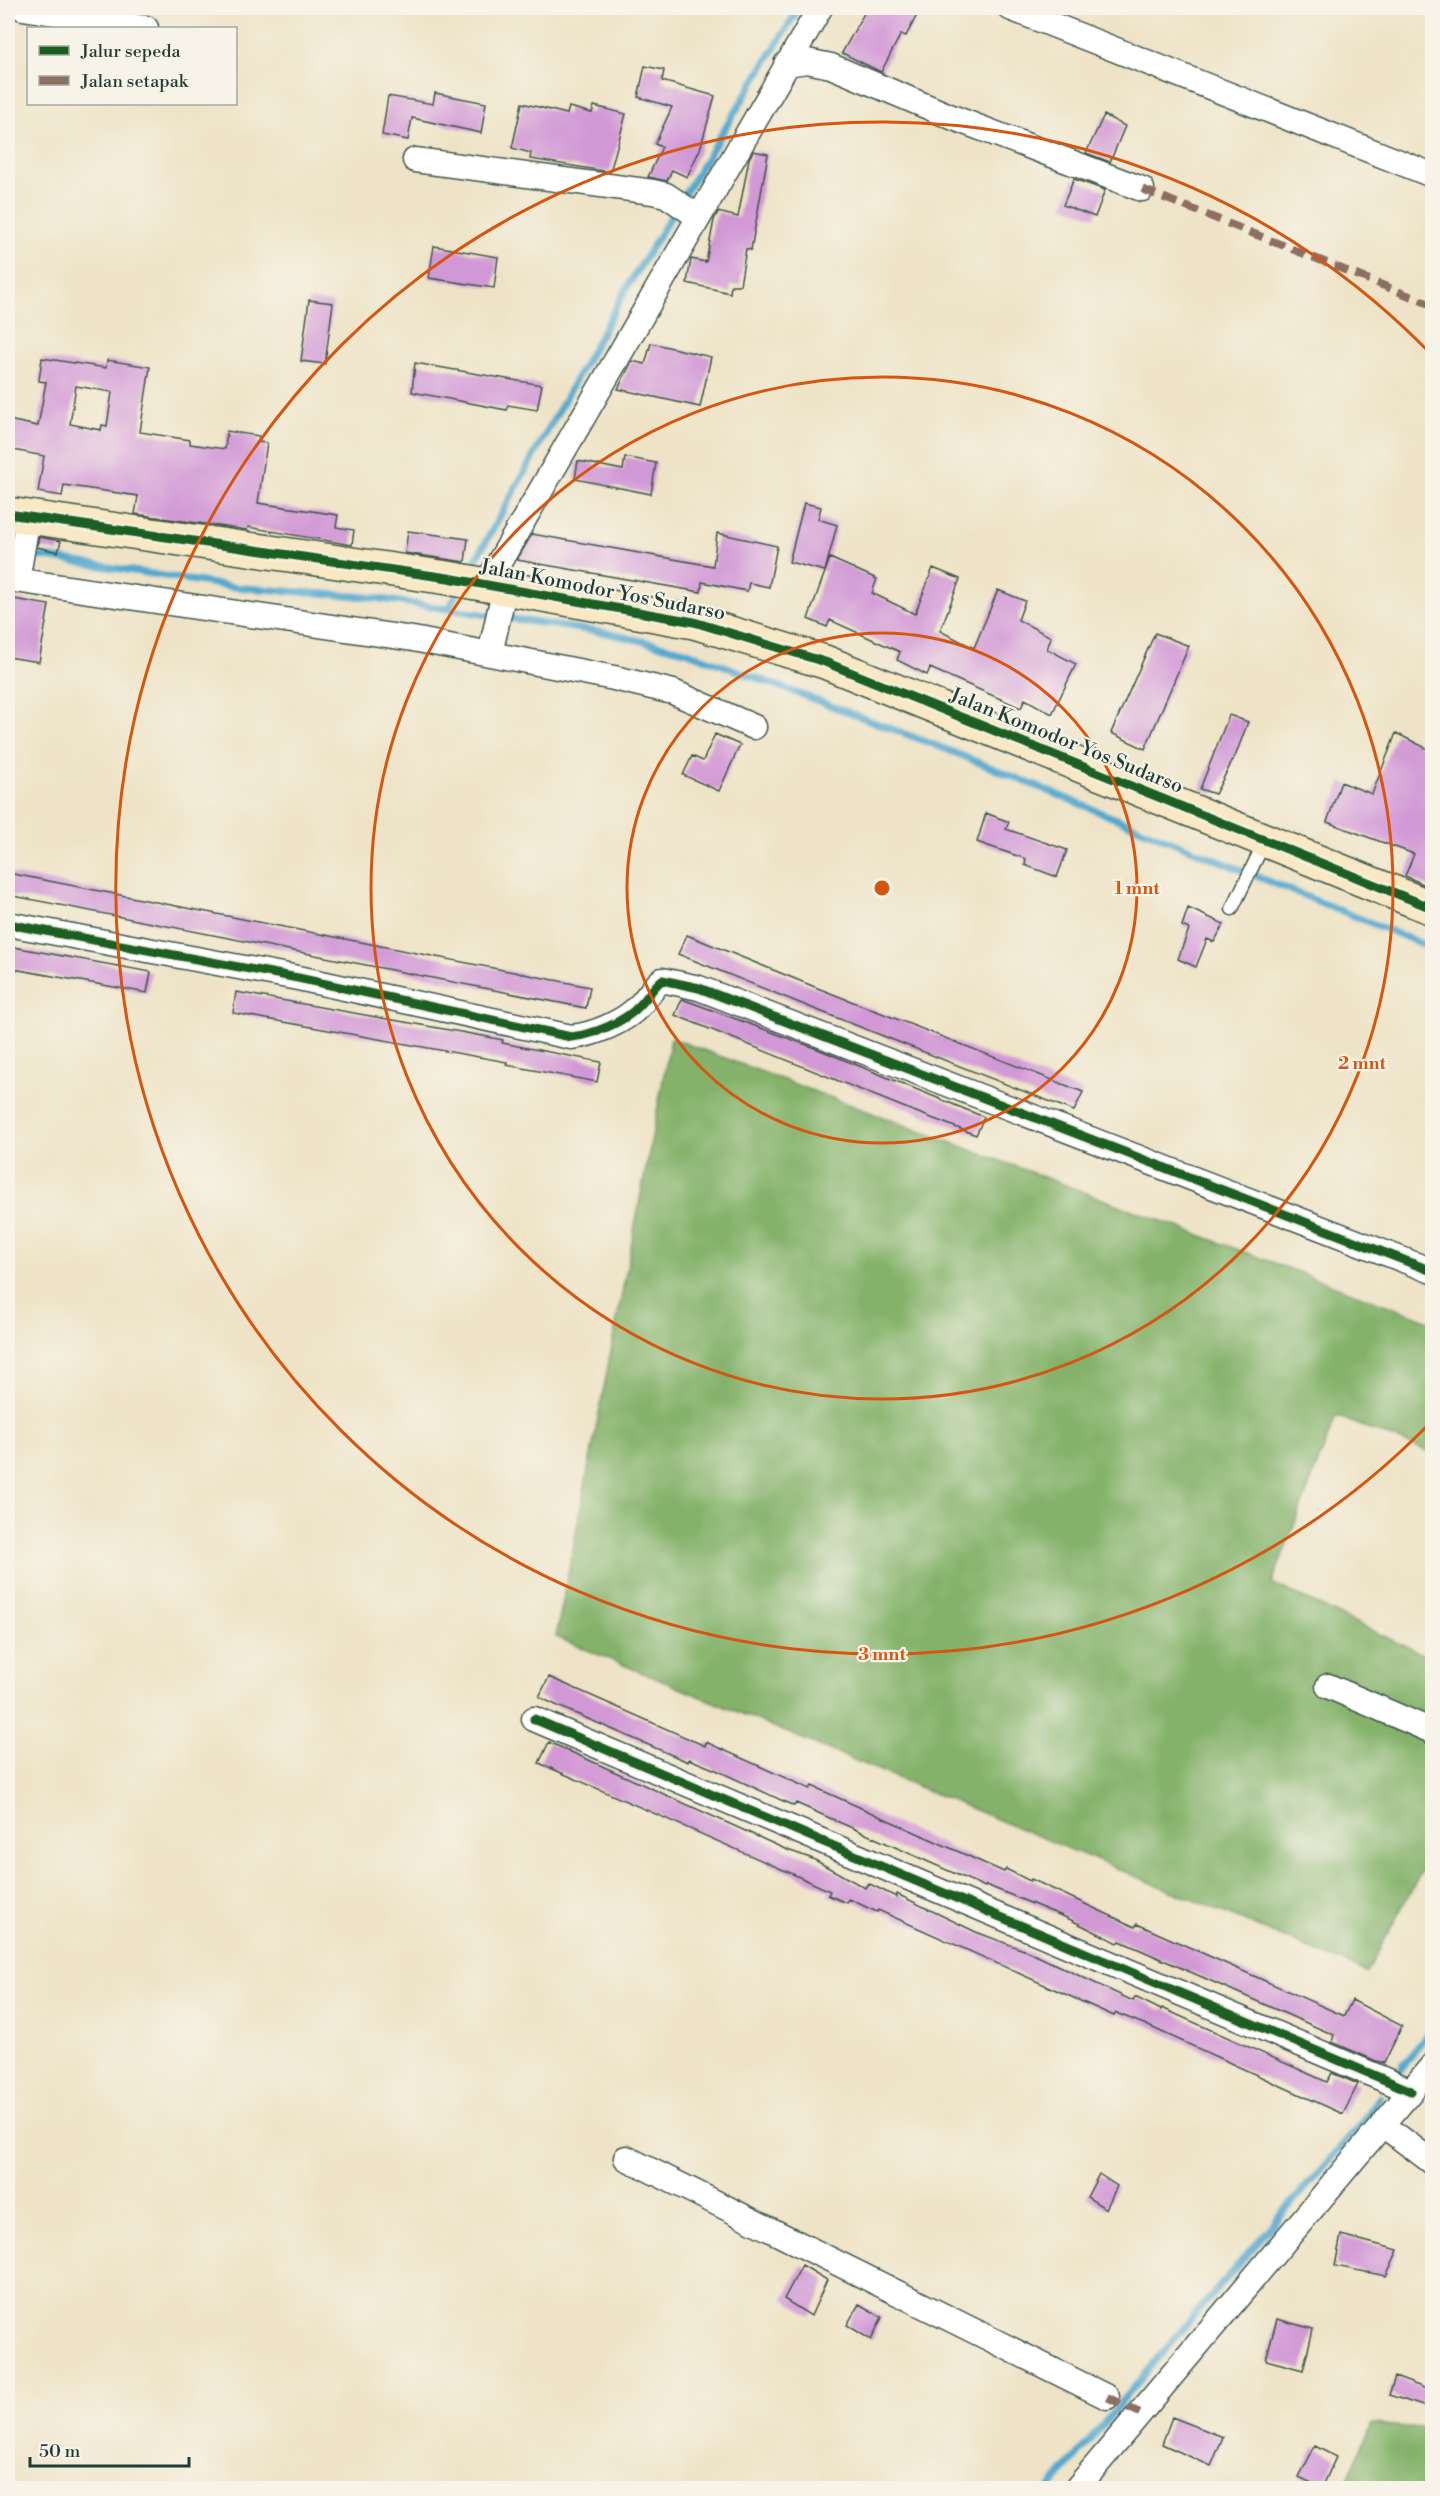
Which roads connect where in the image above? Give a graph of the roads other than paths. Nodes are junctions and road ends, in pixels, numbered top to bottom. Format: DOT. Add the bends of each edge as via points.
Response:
graph roads {
  1 [pos="23,8"];
  2 [pos="820,8"];
  3 [pos="1010,8"];
  4 [pos="140,27"];
  5 [pos="786,64"];
  6 [pos="415,160"];
  7 [pos="1432,175"];
  8 [pos="1142,189"];
  9 [pos="685,208"];
  10 [pos="20,524"];
  11 [pos="14,578"];
  12 [pos="483,587"];
  13 [pos="491,647"];
  14 [pos="754,727"];
  15 [pos="1260,851"];
  16 [pos="1432,908"];
  17 [pos="1232,909"];
  18 [pos="8,924"];
  19 [pos="1432,1271"];
  20 [pos="1328,1686"];
  21 [pos="534,1719"];
  22 [pos="1432,1731"];
  23 [pos="1432,2066"];
  24 [pos="1411,2091"];
  25 [pos="1383,2125"];
  26 [pos="626,2158"];
  27 [pos="1432,2162"];
  28 [pos="1107,2397"];
  29 [pos="1077,2488"];
  1 -- 4 [label="street"];
  2 -- 5 [label="street"];
  3 -- 7 [label="street"];
  5 -- 8 [label="street" via="807,61 831,66 954,118"];
  5 -- 9 [label="street"];
  6 -- 9 [label="street" via="653,192"];
  9 -- 12 [label="street"];
  10 -- 11 [label="street"];
  10 -- 12 [label="street, Jalan Komodor Yos Sudarso"];
  11 -- 13 [label="street" via="413,639"];
  12 -- 13 [label="street"];
  12 -- 15 [label="street, Jalan Komodor Yos Sudarso" via="694,622 825,662"];
  13 -- 14 [label="street" via="673,692"];
  15 -- 16 [label="street, Jalan Komodor Yos Sudarso"];
  15 -- 17 [label="lane"];
  18 -- 19 [label="street" via="298,978 572,1037 594,1035 639,1007 662,980 675,981"];
  20 -- 22 [label="street"];
  21 -- 24 [label="street"];
  23 -- 24 [label="street"];
  24 -- 25 [label="street"];
  25 -- 27 [label="street"];
  25 -- 29 [label="street"];
  26 -- 28 [label="street"];
}
